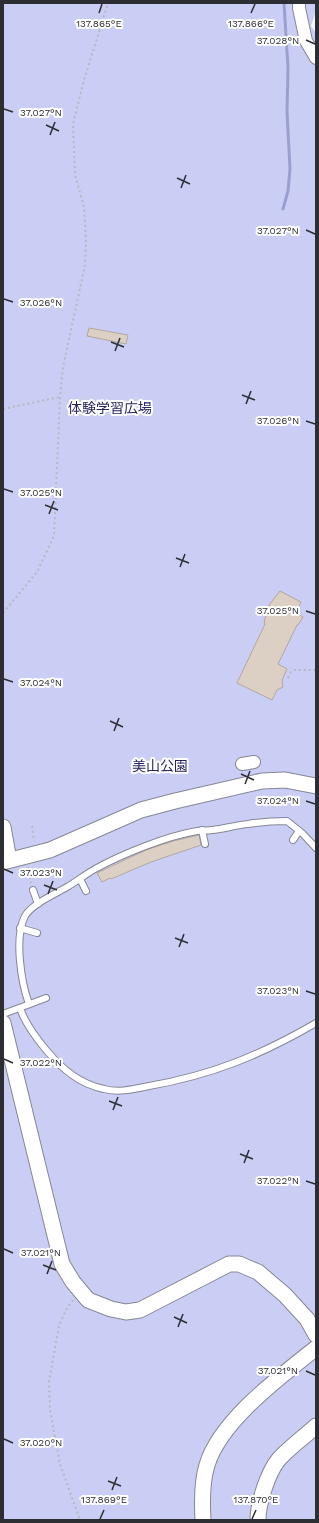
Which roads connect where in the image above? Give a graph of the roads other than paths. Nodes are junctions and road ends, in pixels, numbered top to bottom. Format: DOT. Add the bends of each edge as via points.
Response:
graph roads {
  1 [pos="299,3"];
  2 [pos="316,58"];
  3 [pos="316,786"];
  4 [pos="3,827"];
  5 [pos="202,830"];
  6 [pos="300,831"];
  7 [pos="293,840"];
  8 [pos="205,844"];
  9 [pos="316,848"];
  10 [pos="6,861"];
  11 [pos="80,879"];
  12 [pos="33,890"];
  13 [pos="86,890"];
  14 [pos="38,904"];
  15 [pos="20,928"];
  16 [pos="37,933"];
  17 [pos="46,998"];
  18 [pos="29,1004"];
  19 [pos="20,1008"];
  20 [pos="3,1014"];
  21 [pos="3,1023"];
  22 [pos="316,1023"];
  23 [pos="316,1335"];
  24 [pos="316,1348"];
  25 [pos="316,1426"];
  26 [pos="203,1520"];
  27 [pos="258,1520"];
  1 -- 2 [label="street" via="306,41"];
  3 -- 10 [label="street" via="285,780 262,781 175,801 141,810 50,850"];
  4 -- 10 [label="street"];
  5 -- 6 [label="lane" via="287,821"];
  5 -- 8 [label="lane"];
  5 -- 11 [label="lane" via="143,847 95,869"];
  6 -- 7 [label="lane"];
  6 -- 9 [label="lane"];
  11 -- 13 [label="lane"];
  11 -- 14 [label="lane"];
  12 -- 14 [label="lane"];
  14 -- 15 [label="lane" via="26,914"];
  15 -- 16 [label="lane"];
  15 -- 18 [label="lane" via="19,947"];
  17 -- 18 [label="lane"];
  18 -- 19 [label="lane"];
  19 -- 20 [label="lane"];
  19 -- 22 [label="lane" via="31,1030 57,1063 77,1079 94,1087 117,1091 200,1075 252,1057"];
  21 -- 23 [label="street" via="62,1264 88,1300 126,1312 140,1310 229,1264 239,1264 258,1272 285,1295 307,1319"];
  24 -- 26 [label="street" via="242,1412 216,1444 206,1466 202,1500"];
  25 -- 27 [label="street" via="278,1460 265,1484"];
}
